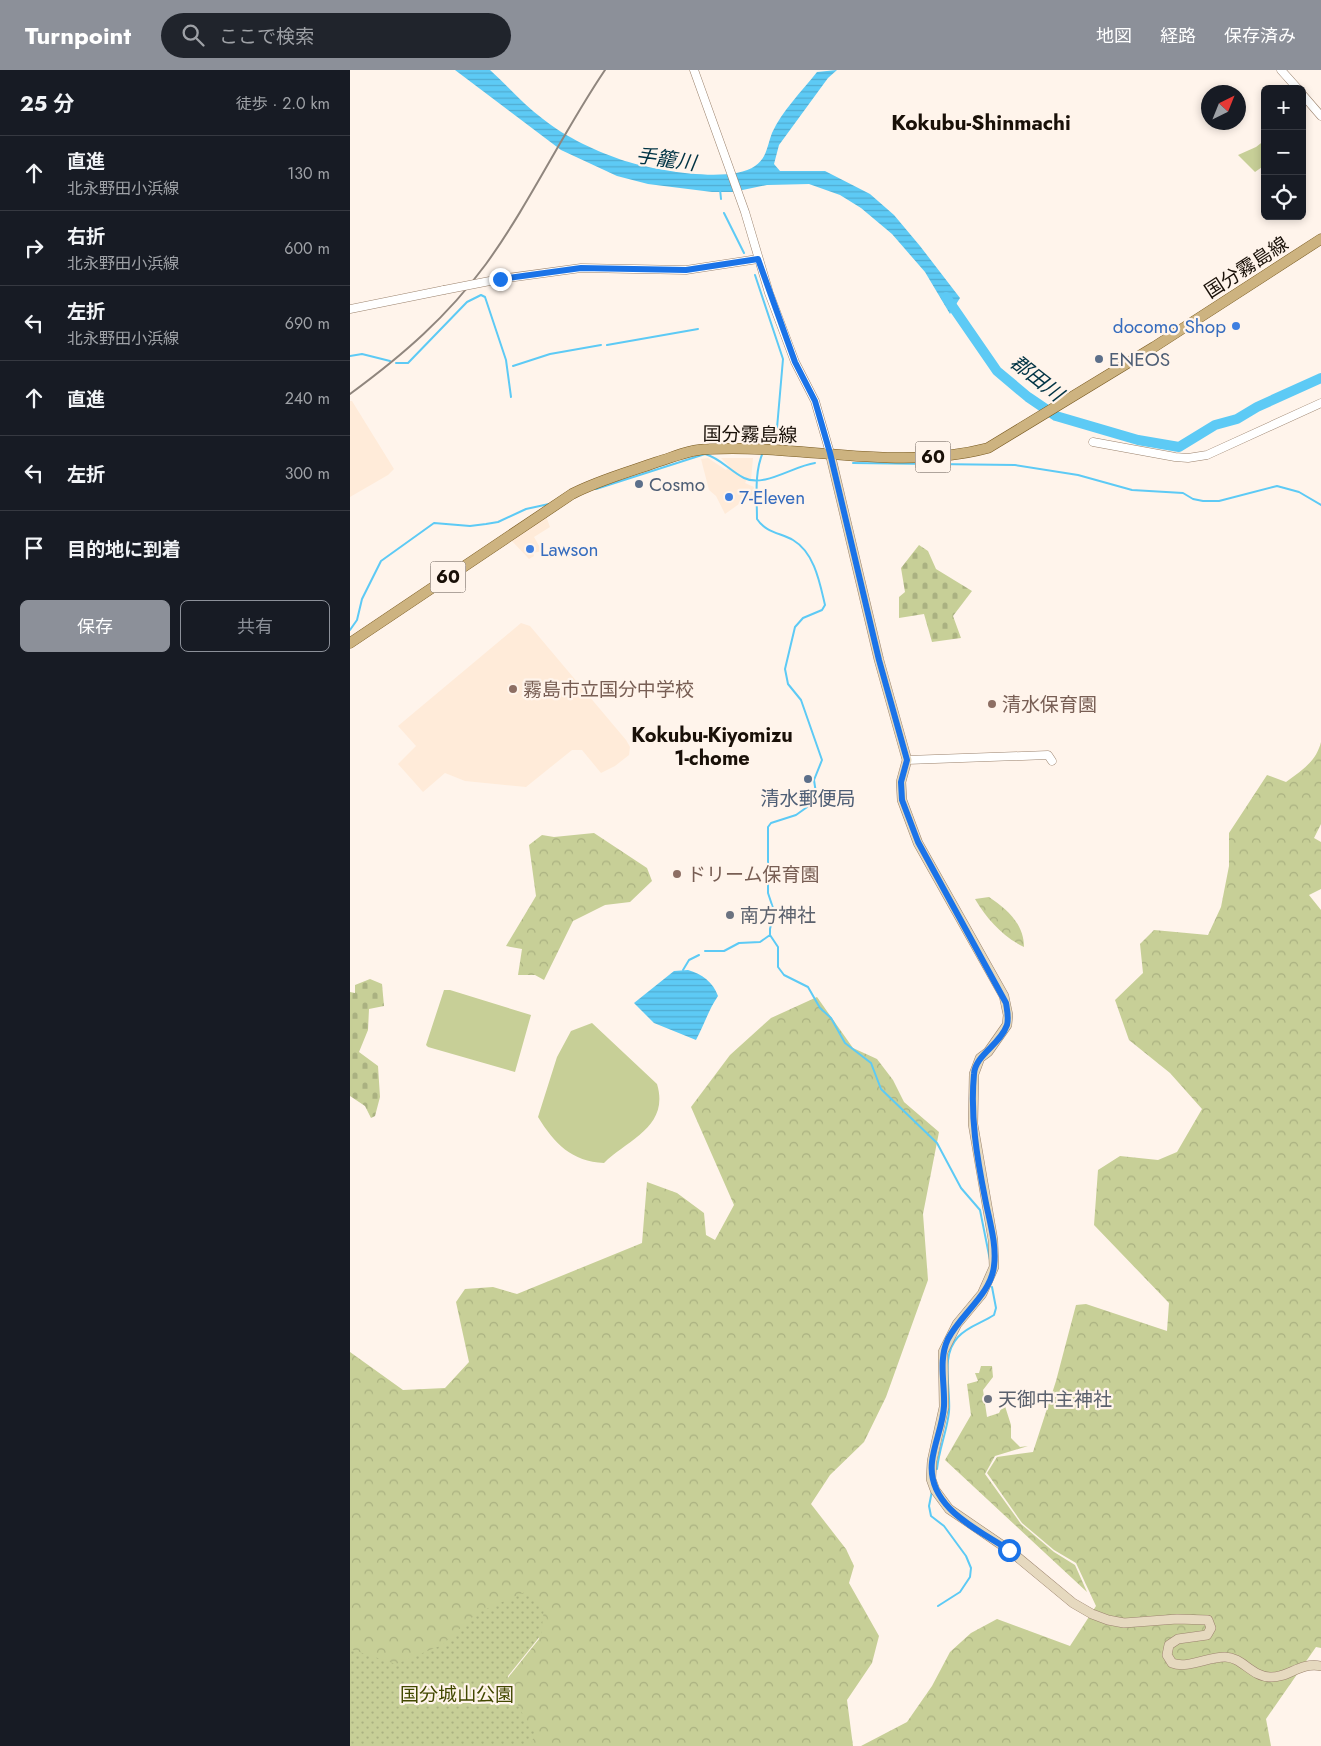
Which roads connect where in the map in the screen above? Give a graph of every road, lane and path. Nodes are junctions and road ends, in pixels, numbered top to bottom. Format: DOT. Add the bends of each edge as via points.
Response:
graph roads {
  1 [pos="694,70"];
  2 [pos="1281,70"];
  3 [pos="1294,85"];
  4 [pos="1306,99"];
  5 [pos="1321,116"];
  6 [pos="1321,239"];
  7 [pos="758,259"];
  8 [pos="350,309"];
  9 [pos="1321,403"];
  10 [pos="1093,442"];
  11 [pos="830,453"];
  12 [pos="350,643"];
  13 [pos="907,760"];
  14 [pos="1052,761"];
  15 [pos="1321,1666"];
  1 -- 7 [label="street"];
  2 -- 3 [label="street"];
  4 -- 5 [label="street"];
  6 -- 11 [label="main road, 国分霧島線 / 60" via="988,448 957,456"];
  7 -- 8 [label="street, bridge" via="686,270 581,268 500,279"];
  7 -- 11 [label="street" via="795,362 815,401"];
  9 -- 10 [label="street" via="1207,455 1175,457"];
  11 -- 12 [label="main road, 国分霧島線 / 60" via="695,450 606,479 563,499"];
  11 -- 13 [label="main road" via="879,660"];
  13 -- 14 [label="street" via="1048,755"];
  13 -- 15 [label="main road" via="901,782 912,828 1000,988 1008,1018 1003,1032 975,1067 973,1124 993,1240 994,1267 988,1283 957,1324 943,1352 944,1407 932,1461 931,1479 935,1490 960,1517 1092,1614 1124,1623 1208,1620 1211,1628 1207,1635 1178,1639 1168,1645 1167,1655 1172,1663 1182,1665 1225,1657 1269,1677 1278,1677 1299,1666"];
}
